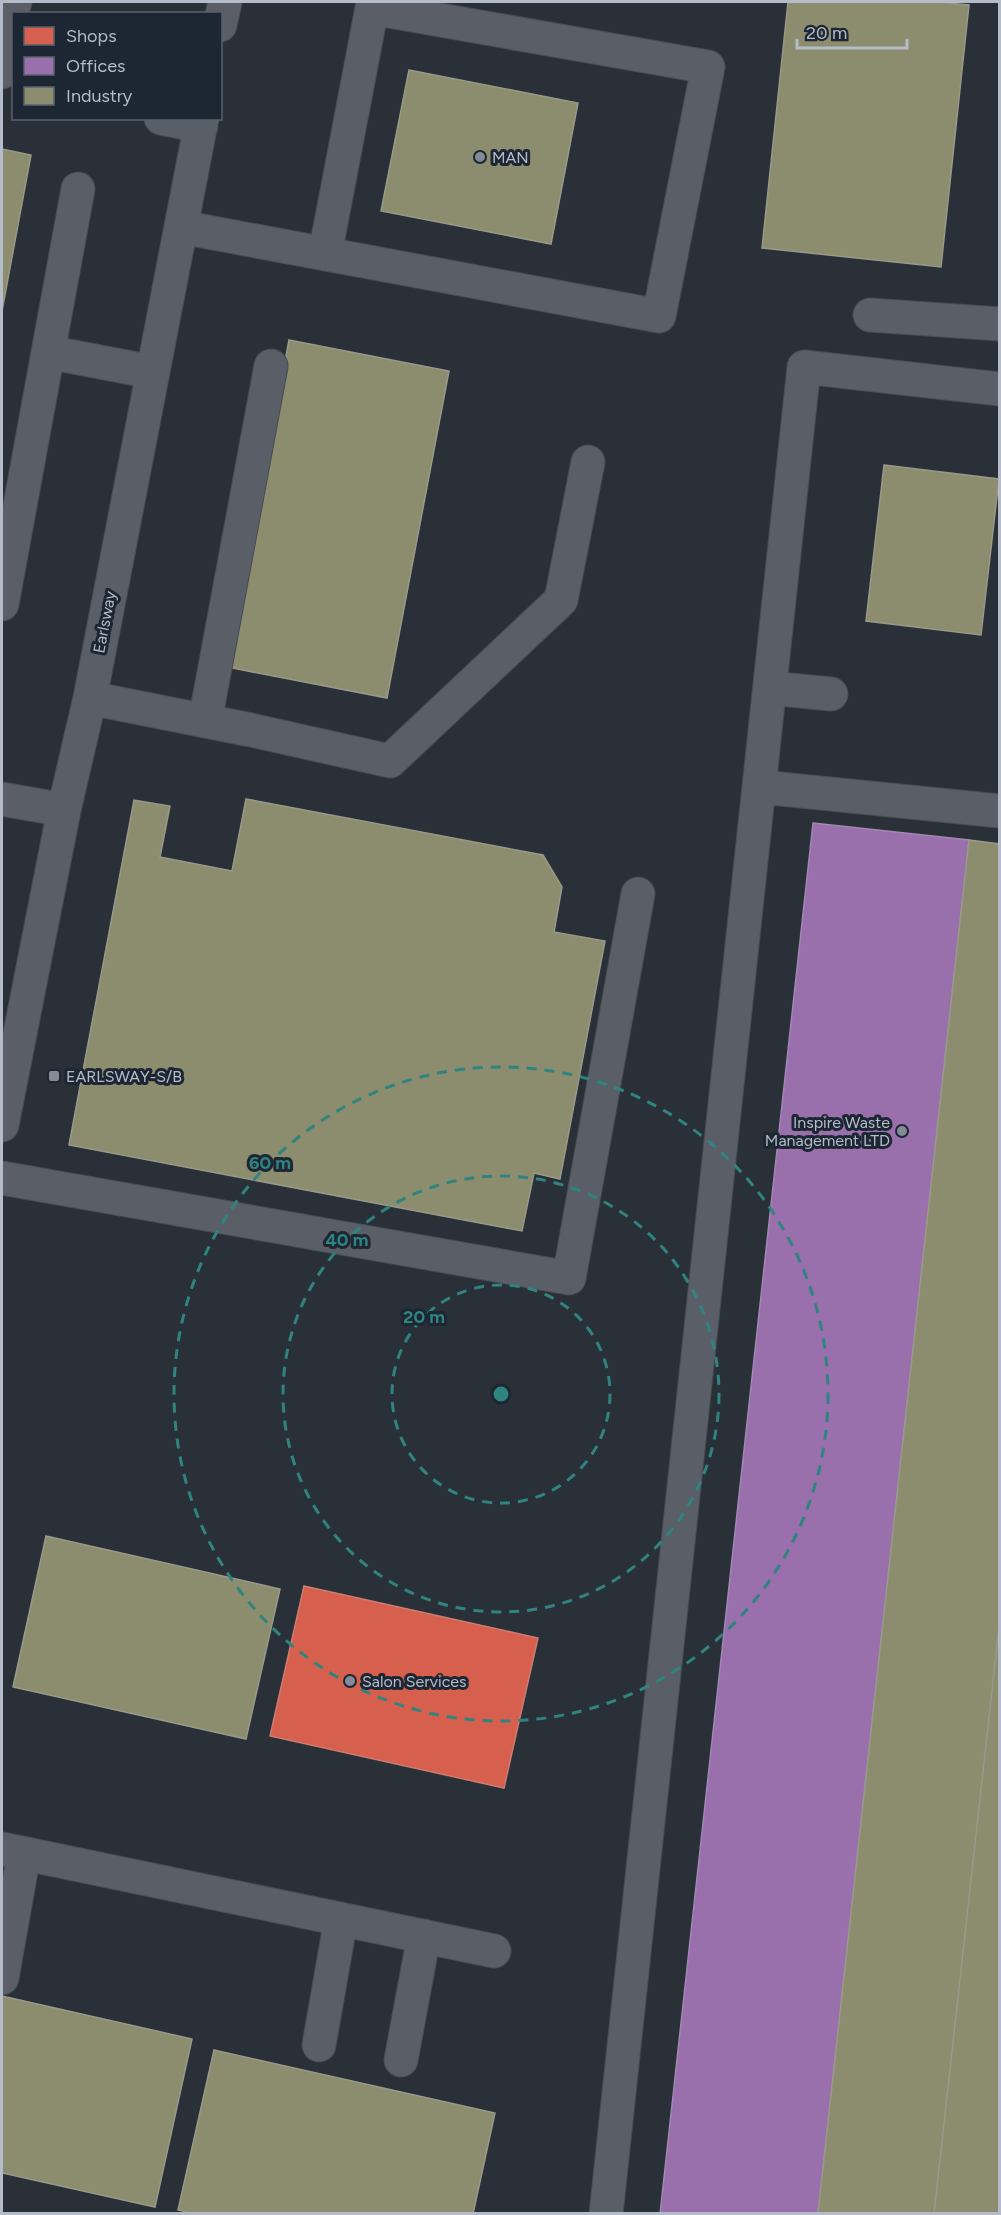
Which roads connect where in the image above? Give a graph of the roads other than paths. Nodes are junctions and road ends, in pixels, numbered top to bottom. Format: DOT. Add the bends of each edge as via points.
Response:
graph roads {
  1 [pos="15,2"];
  2 [pos="2,72"];
  3 [pos="180,120"];
  4 [pos="201,122"];
  5 [pos="78,189"];
  6 [pos="181,227"];
  7 [pos="325,254"];
  8 [pos="870,315"];
  9 [pos="999,324"];
  10 [pos="48,352"];
  11 [pos="271,366"];
  12 [pos="152,372"];
  13 [pos="999,389"];
  14 [pos="588,462"];
  15 [pos="2,604"];
  16 [pos="771,688"];
  17 [pos="831,694"];
  18 [pos="90,698"];
  19 [pos="205,721"];
  20 [pos="760,786"];
  21 [pos="2,799"];
  22 [pos="64,810"];
  23 [pos="999,811"];
  24 [pos="638,894"];
  25 [pos="2,1125"];
  26 [pos="2,1178"];
  27 [pos="13,1851"];
  28 [pos="341,1919"];
  29 [pos="424,1936"];
  30 [pos="494,1951"];
  31 [pos="2,1978"];
  32 [pos="319,2045"];
  33 [pos="401,2060"];
  34 [pos="606,2214"];
  1 -- 2 [label="street"];
  3 -- 4 [label="street"];
  4 -- 6 [label="street, Earlsway"];
  5 -- 10 [label="street"];
  6 -- 7 [label="street"];
  6 -- 12 [label="street, Earlsway"];
  7 -- 7 [label="street" via="659,316 708,67 372,8"];
  8 -- 9 [label="street"];
  10 -- 12 [label="street"];
  10 -- 15 [label="street"];
  11 -- 19 [label="street"];
  12 -- 18 [label="street, Earlsway"];
  13 -- 16 [label="street" via="804,368"];
  14 -- 19 [label="street" via="561,600 390,761"];
  16 -- 17 [label="street"];
  16 -- 20 [label="street"];
  18 -- 19 [label="street"];
  18 -- 22 [label="street, Earlsway"];
  20 -- 23 [label="street"];
  20 -- 34 [label="street"];
  21 -- 22 [label="street"];
  22 -- 25 [label="street, Earlsway"];
  24 -- 26 [label="street" via="569,1278"];
  27 -- 28 [label="street"];
  27 -- 31 [label="street"];
  28 -- 29 [label="street"];
  28 -- 32 [label="street"];
  29 -- 30 [label="street"];
  29 -- 33 [label="street"];
}
